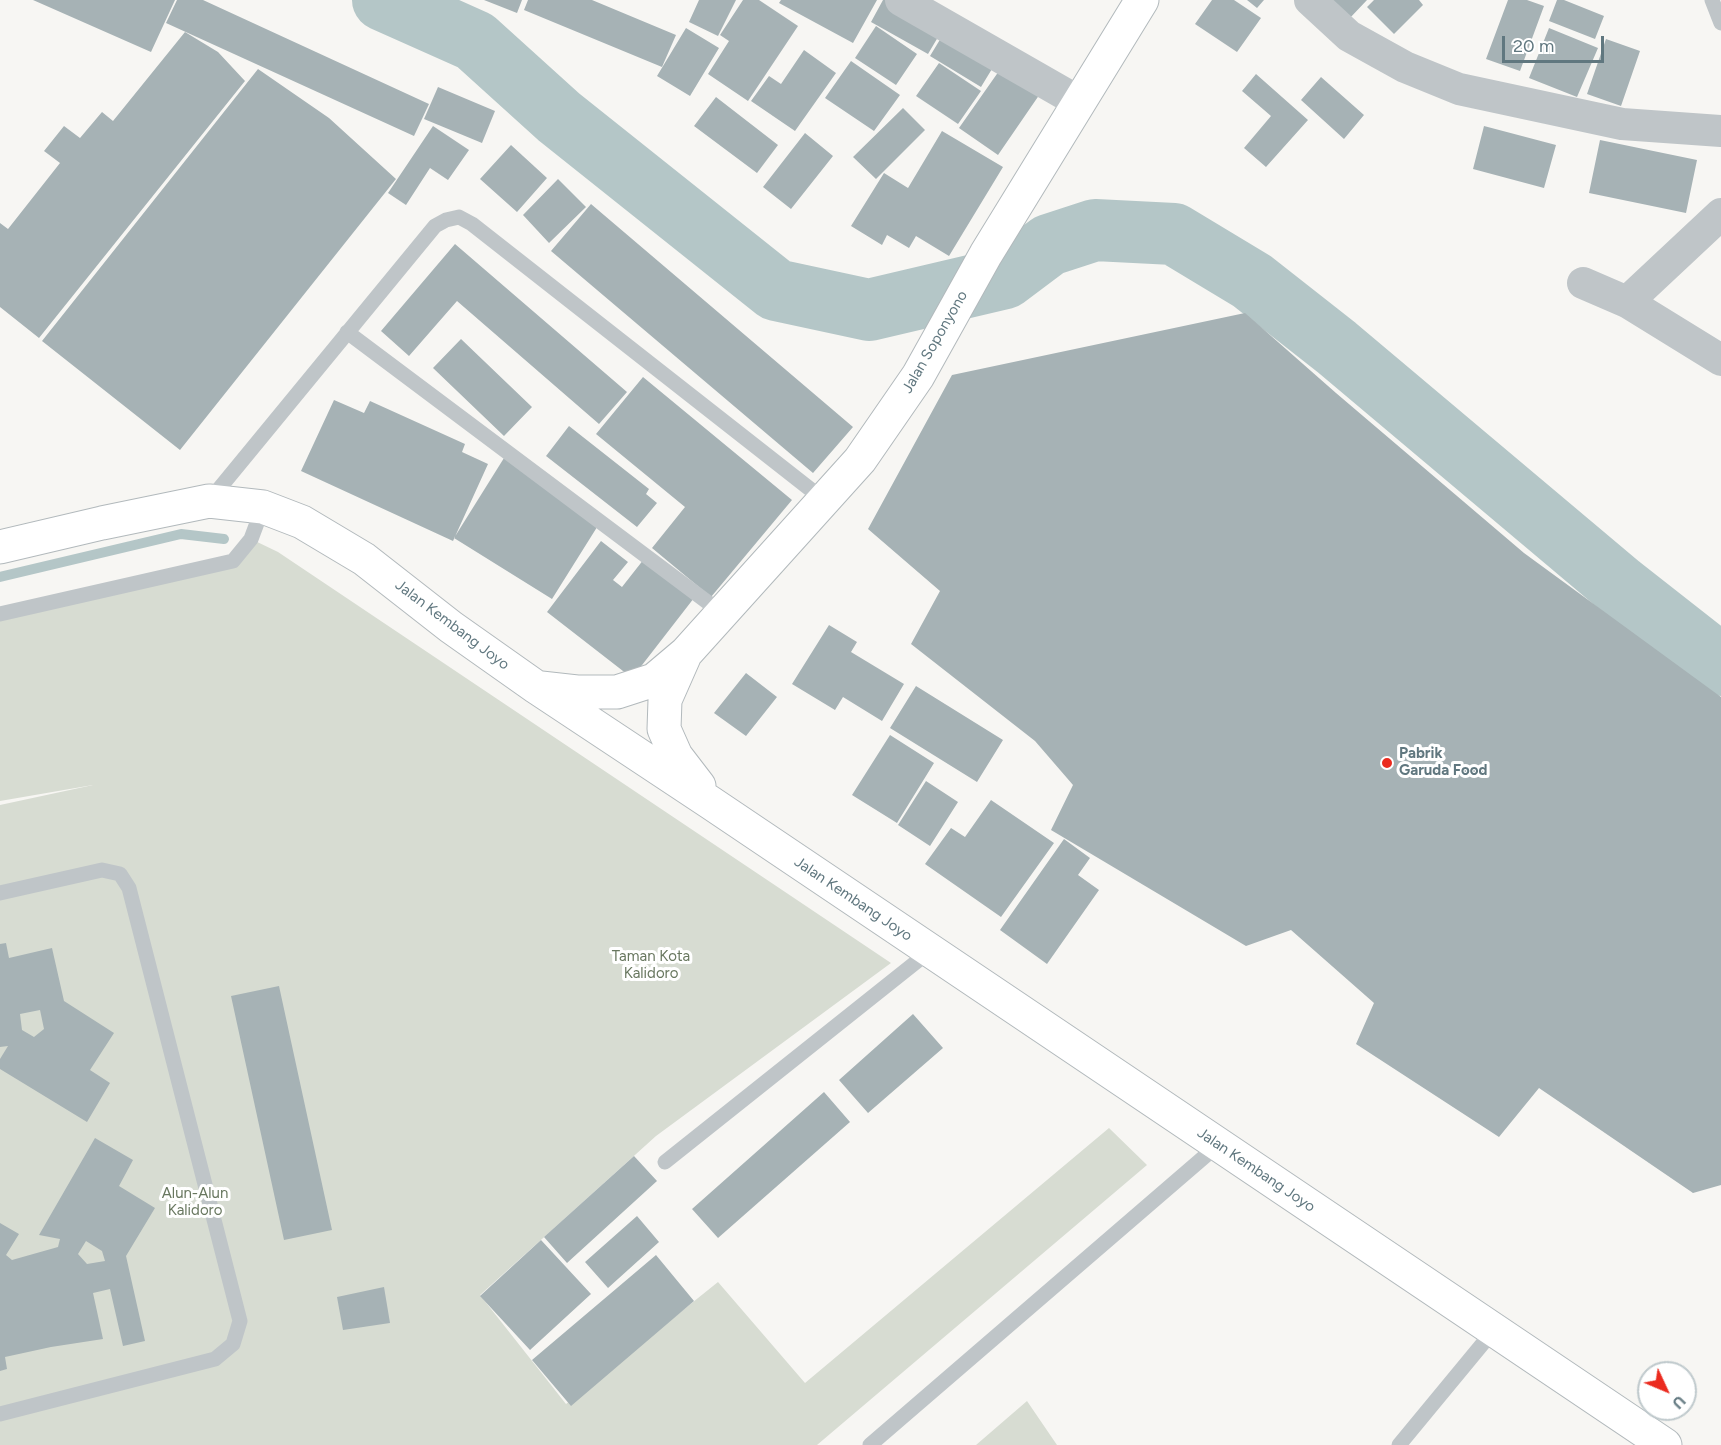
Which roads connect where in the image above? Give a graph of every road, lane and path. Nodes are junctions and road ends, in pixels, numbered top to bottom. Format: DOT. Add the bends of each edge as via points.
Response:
graph roads {
  1 [pos="901,0"];
  2 [pos="1142,0"];
  3 [pos="1310,0"];
  4 [pos="1712,0"];
  5 [pos="1721,23"];
  6 [pos="1079,102"];
  7 [pos="1721,131"];
  8 [pos="1721,214"];
  9 [pos="1583,283"];
  10 [pos="1627,302"];
  11 [pos="347,332"];
  12 [pos="1721,360"];
  13 [pos="824,500"];
  14 [pos="209,501"];
  15 [pos="263,507"];
  16 [pos="0,547"];
  17 [pos="722,613"];
  18 [pos="0,614"];
  19 [pos="686,653"];
  20 [pos="536,687"];
  21 [pos="711,803"];
  22 [pos="0,893"];
  23 [pos="930,951"];
  24 [pos="1218,1144"];
  25 [pos="665,1162"];
  26 [pos="1494,1330"];
  27 [pos="0,1414"];
  28 [pos="870,1445"];
  29 [pos="1399,1445"];
  30 [pos="1665,1445"];
  1 -- 6 [label="street"];
  2 -- 6 [label="main road, Jalan Soponyono"];
  3 -- 7 [label="street" via="1349,36 1405,68 1459,89 1622,124"];
  4 -- 5 [label="lane"];
  6 -- 13 [label="main road, Jalan Soponyono" via="986,254 918,376 860,460"];
  8 -- 10 [label="street"];
  9 -- 10 [label="street"];
  10 -- 12 [label="street"];
  11 -- 13 [label="lane" via="435,226 459,217"];
  11 -- 14 [label="lane"];
  11 -- 17 [label="lane"];
  13 -- 17 [label="main road, Jalan Soponyono"];
  14 -- 15 [label="main road, Jalan Kembang Joyo"];
  14 -- 16 [label="main road, Jalan Kembang Joyo"];
  15 -- 18 [label="lane" via="251,538 234,561"];
  15 -- 20 [label="main road, Jalan Kembang Joyo" via="302,522 364,559"];
  17 -- 19 [label="main road, Jalan Soponyono"];
  19 -- 20 [label="main road" via="654,680 616,692 577,693"];
  19 -- 21 [label="main road" via="665,700 664,729 676,756"];
  20 -- 21 [label="main road, Jalan Kembang Joyo"];
  21 -- 23 [label="main road, Jalan Kembang Joyo"];
  22 -- 27 [label="lane" via="102,870 120,874 129,888 240,1321 233,1344 215,1359"];
  23 -- 24 [label="main road, Jalan Kembang Joyo"];
  23 -- 25 [label="lane"];
  24 -- 26 [label="main road, Jalan Kembang Joyo"];
  24 -- 28 [label="lane"];
  26 -- 29 [label="lane"];
  26 -- 30 [label="main road, Jalan Kembang Joyo"];
}
